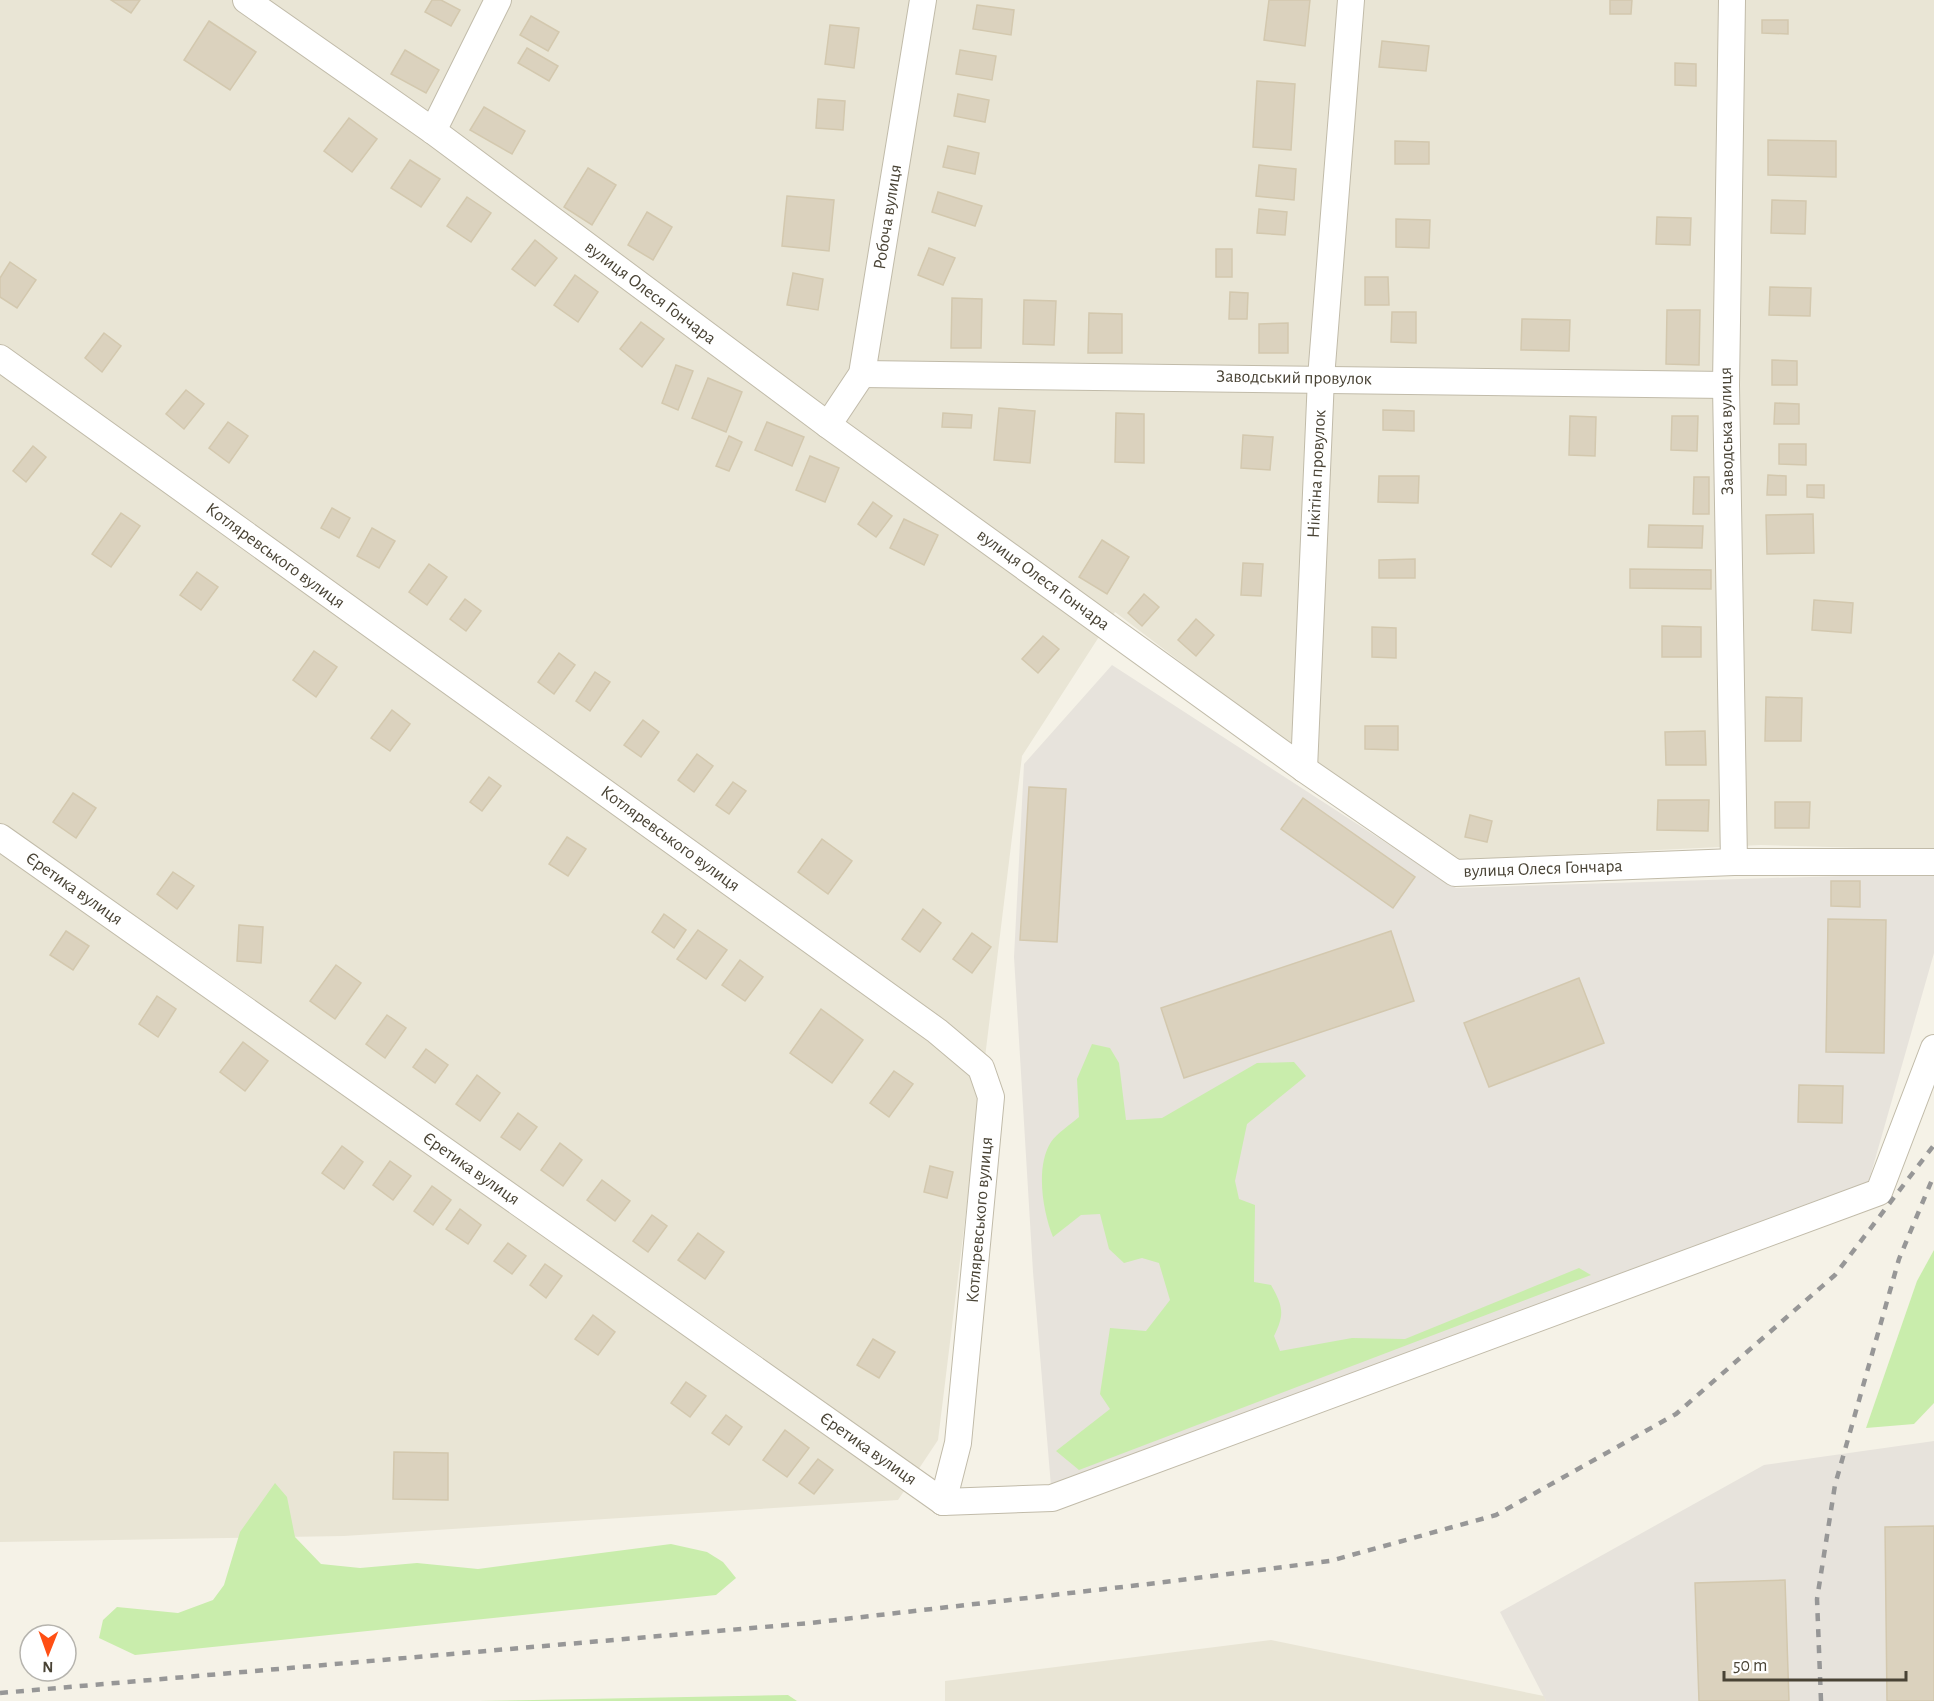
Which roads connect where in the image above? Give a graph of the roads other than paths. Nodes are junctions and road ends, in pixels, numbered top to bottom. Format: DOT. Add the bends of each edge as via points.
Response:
graph roads {
  1 [pos="246,0"];
  2 [pos="498,0"];
  3 [pos="923,0"];
  4 [pos="1350,0"];
  5 [pos="1732,0"];
  6 [pos="433,131"];
  7 [pos="0,358"];
  8 [pos="862,374"];
  9 [pos="1321,378"];
  10 [pos="1726,385"];
  11 [pos="828,425"];
  12 [pos="1304,769"];
  13 [pos="0,837"];
  14 [pos="1734,862"];
  15 [pos="1934,862"];
  16 [pos="1934,1048"];
  17 [pos="942,1502"];
  1 -- 6 [label="street, вулиця Олеся Гончара"];
  2 -- 6 [label="street"];
  3 -- 8 [label="street, Робоча вулиця"];
  4 -- 9 [label="street, Нікітіна провулок"];
  5 -- 10 [label="street, Заводська вулиця"];
  6 -- 11 [label="street, вулиця Олеся Гончара"];
  7 -- 17 [label="street, Котляревського вулиця" via="937,1031 981,1068 991,1097 990,1109 958,1443"];
  8 -- 9 [label="street, Заводський провулок"];
  8 -- 11 [label="street, Робоча вулиця"];
  9 -- 10 [label="street, Заводський провулок"];
  9 -- 12 [label="street, Нікітіна провулок"];
  10 -- 14 [label="street, Заводська вулиця"];
  11 -- 12 [label="street, вулиця Олеся Гончара"];
  12 -- 14 [label="street, вулиця Олеся Гончара" via="1455,873"];
  13 -- 17 [label="street, Єретика вулиця"];
  14 -- 15 [label="street, вулиця Олеся Гончара"];
  16 -- 17 [label="street" via="1879,1192 1052,1498"];
}
